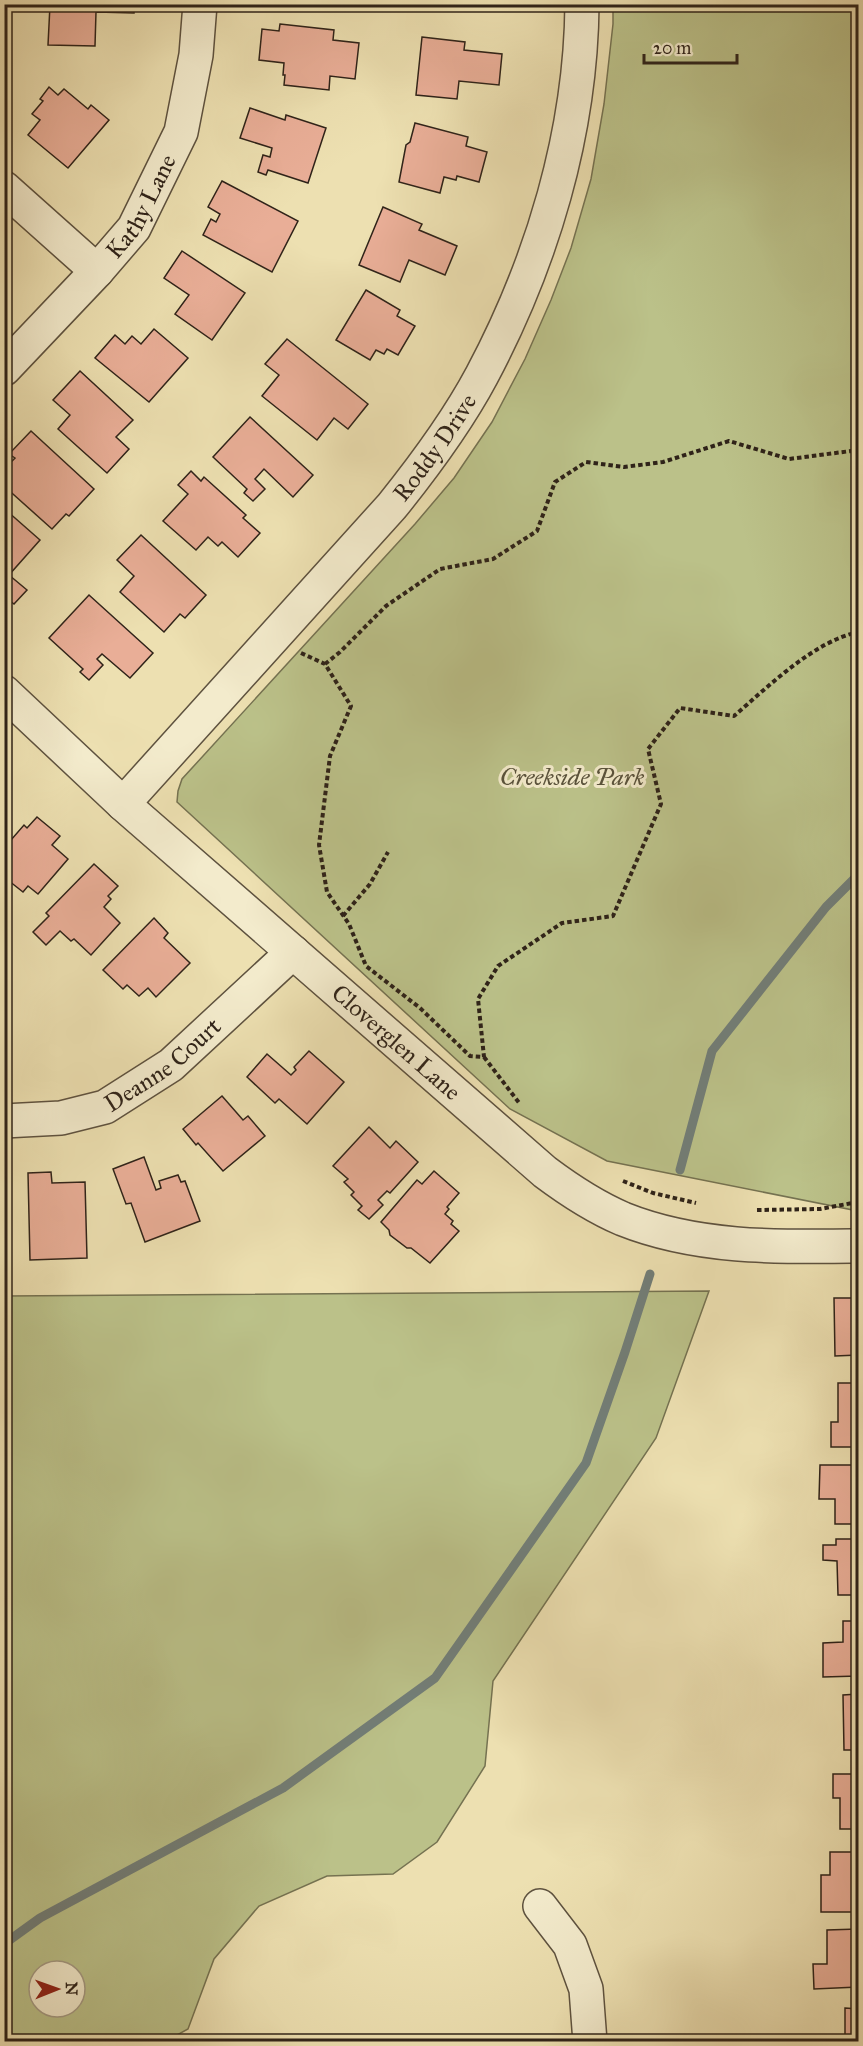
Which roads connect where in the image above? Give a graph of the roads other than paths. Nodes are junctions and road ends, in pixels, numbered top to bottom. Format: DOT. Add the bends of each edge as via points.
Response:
graph roads {
  1 [pos="200,4"];
  2 [pos="582,4"];
  3 [pos="4,188"];
  4 [pos="97,271"];
  5 [pos="4,369"];
  6 [pos="4,692"];
  7 [pos="123,804"];
  8 [pos="293,952"];
  9 [pos="4,1121"];
  10 [pos="857,1246"];
  11 [pos="540,1906"];
  12 [pos="590,2042"];
  1 -- 4 [label="street, Kathy Lane" via="196,55 181,132 134,228"];
  2 -- 7 [label="street, Roddy Drive" via="576,90 552,204 526,278 482,376 424,466 392,506"];
  3 -- 4 [label="street"];
  4 -- 5 [label="street, Kathy Lane"];
  6 -- 7 [label="street, Cloverglen Lane"];
  7 -- 8 [label="street, Cloverglen Lane"];
  8 -- 9 [label="street, Deanne Court" via="171,1065 105,1107 61,1118"];
  8 -- 10 [label="street, Cloverglen Lane" via="545,1172 593,1204 646,1227 704,1240 764,1246"];
  11 -- 12 [label="street" via="570,1945 586,1989"];
}
